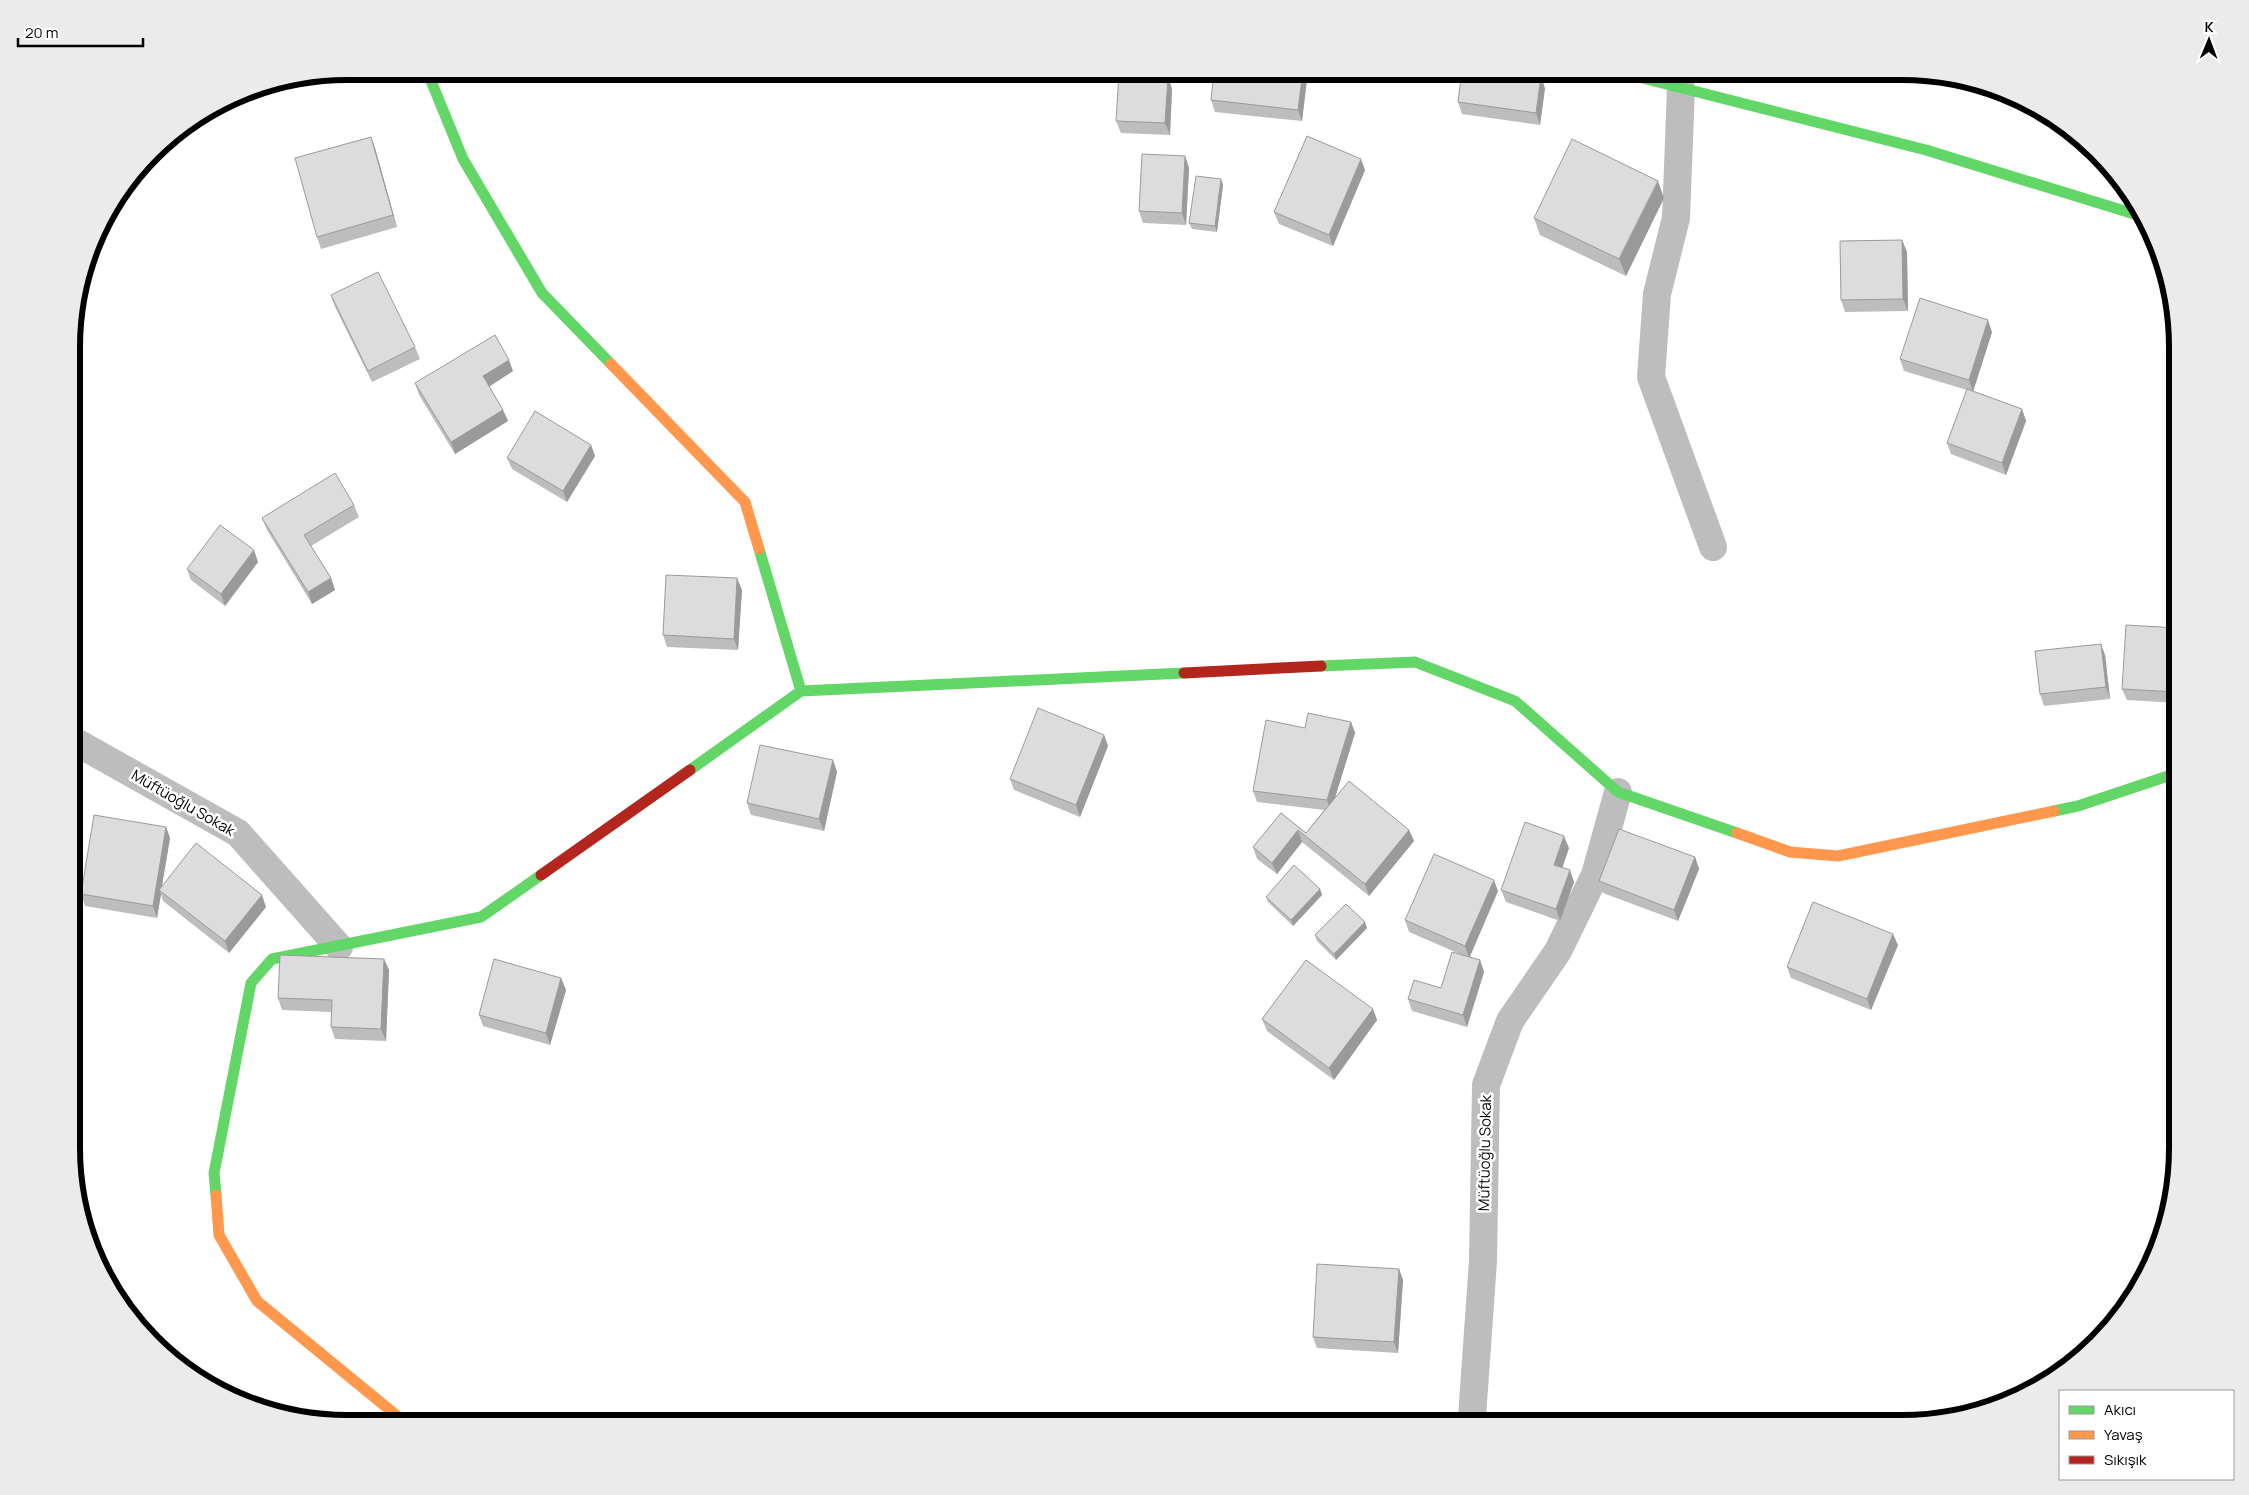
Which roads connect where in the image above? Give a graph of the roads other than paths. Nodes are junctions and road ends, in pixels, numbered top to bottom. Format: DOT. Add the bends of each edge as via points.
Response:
graph roads {
  1 [pos="431,80"];
  2 [pos="1651,80"];
  3 [pos="1682,88"];
  4 [pos="2133,214"];
  5 [pos="1713,547"];
  6 [pos="801,691"];
  7 [pos="80,744"];
  8 [pos="2169,776"];
  9 [pos="1618,792"];
  10 [pos="340,947"];
  11 [pos="396,1415"];
  12 [pos="1472,1415"];
  1 -- 6 [label="street" via="463,159 542,293 745,502"];
  2 -- 3 [label="street"];
  3 -- 4 [label="street" via="1926,150"];
  3 -- 5 [label="street" via="1676,218 1657,294 1651,377"];
  6 -- 9 [label="street" via="1414,662 1516,701"];
  6 -- 10 [label="street" via="481,916"];
  7 -- 10 [label="street, Müftüoğlu Sokak" via="238,833"];
  8 -- 9 [label="street" via="2078,806 1838,856 1790,852"];
  9 -- 12 [label="street, Müftüoğlu Sokak" via="1595,875 1558,951 1510,1021 1486,1085 1483,1261"];
  10 -- 11 [label="street" via="272,959 251,983 214,1173 219,1235 257,1301"];
}
